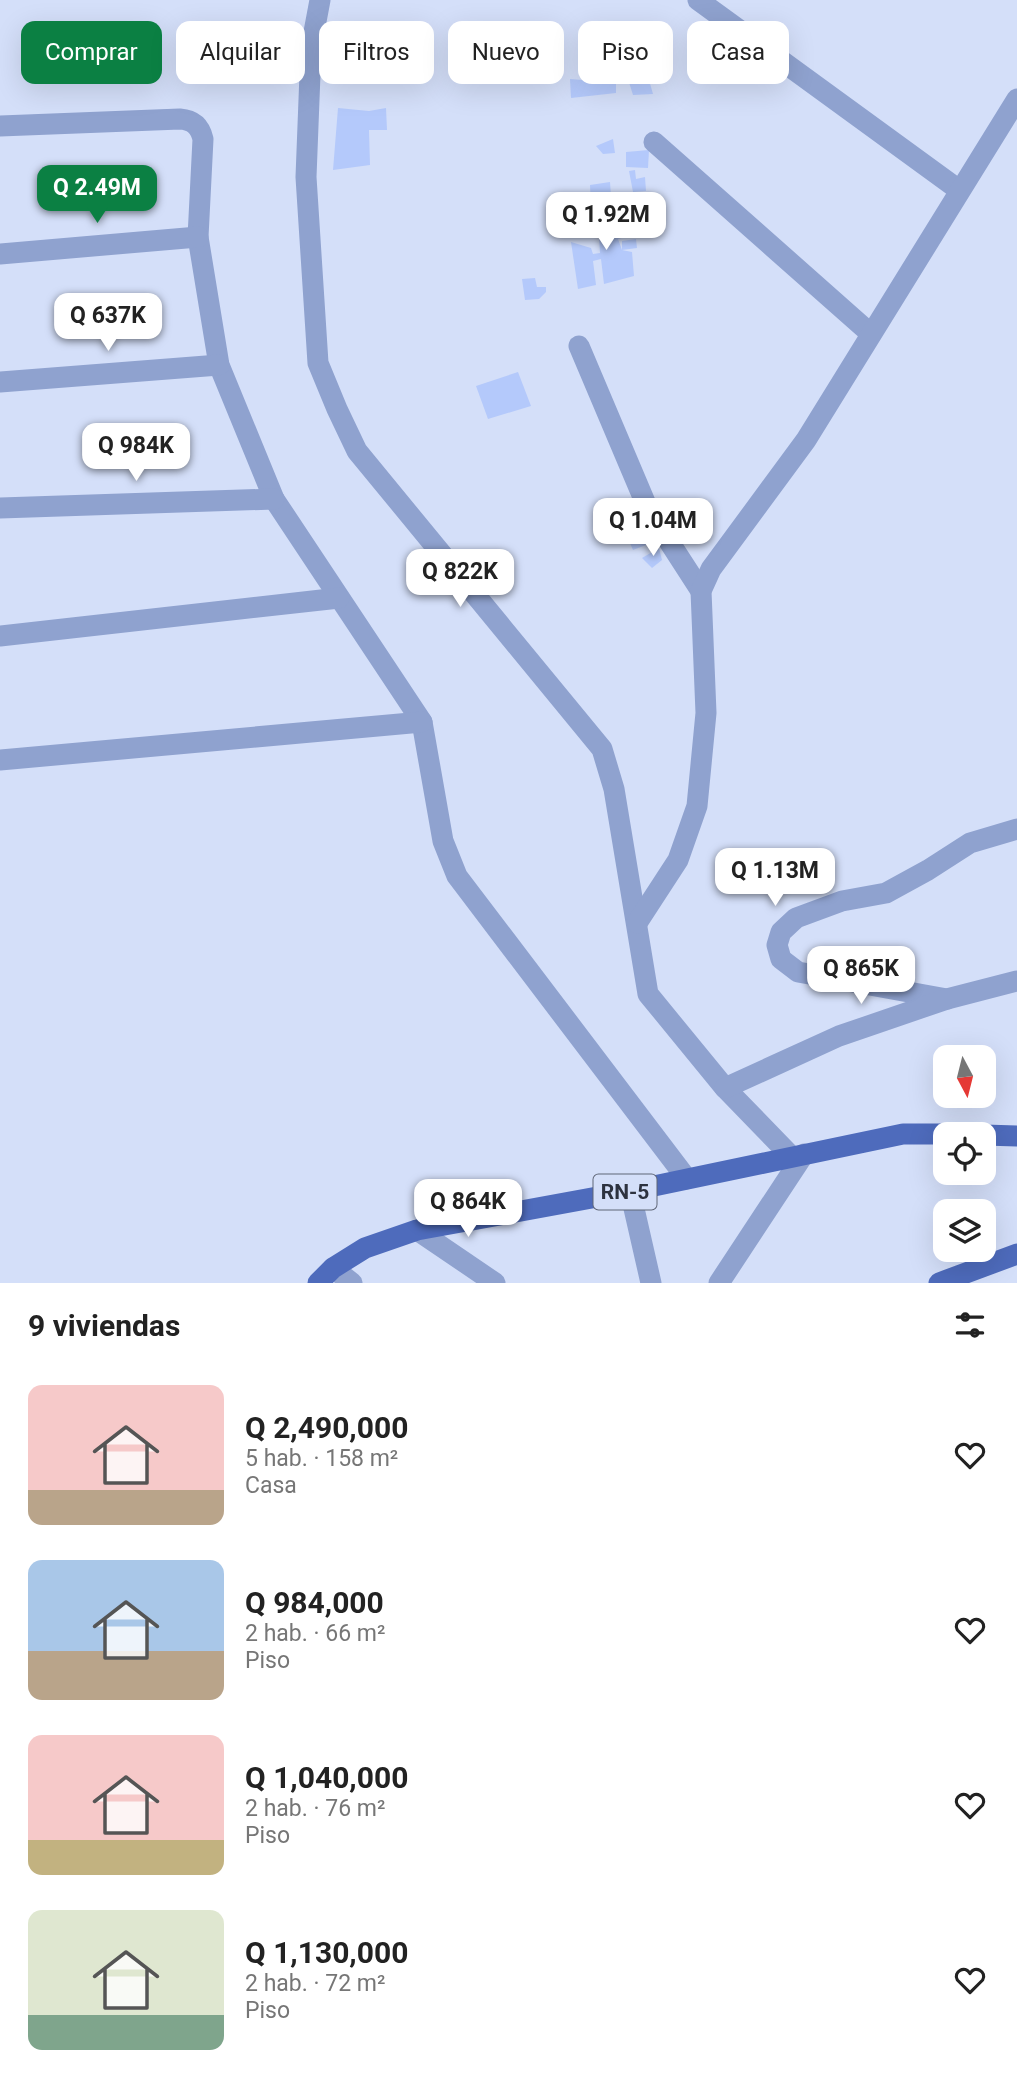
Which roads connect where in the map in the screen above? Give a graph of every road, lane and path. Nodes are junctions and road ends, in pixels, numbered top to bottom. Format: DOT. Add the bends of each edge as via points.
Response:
graph roads {
  1 [pos="320,0"];
  2 [pos="698,0"];
  3 [pos="1017,99"];
  4 [pos="0,126"];
  5 [pos="654,142"];
  6 [pos="959,190"];
  7 [pos="198,237"];
  8 [pos="0,254"];
  9 [pos="871,334"];
  10 [pos="579,346"];
  11 [pos="219,365"];
  12 [pos="0,382"];
  13 [pos="274,499"];
  14 [pos="0,508"];
  15 [pos="701,591"];
  16 [pos="340,598"];
  17 [pos="0,636"];
  18 [pos="422,722"];
  19 [pos="0,760"];
  20 [pos="1017,829"];
  21 [pos="637,923"];
  22 [pos="1017,981"];
  23 [pos="947,999"];
  24 [pos="725,1088"];
  25 [pos="933,1134"];
  26 [pos="996,1135"];
  27 [pos="1017,1136"];
  28 [pos="798,1156"];
  29 [pos="687,1179"];
  30 [pos="630,1191"];
  31 [pos="417,1230"];
  32 [pos="1017,1255"];
  33 [pos="325,1276"];
  34 [pos="352,1283"];
  35 [pos="495,1283"];
  36 [pos="651,1283"];
  37 [pos="719,1283"];
  38 [pos="939,1283"];
  1 -- 21 [label="street" via="311,48 306,177 318,363 358,451 602,749 614,789"];
  2 -- 6 [label="street"];
  3 -- 6 [label="street"];
  4 -- 7 [label="street" via="193,122 203,139"];
  5 -- 9 [label="street"];
  6 -- 9 [label="street"];
  7 -- 8 [label="street"];
  7 -- 11 [label="street"];
  9 -- 15 [label="street" via="806,440 710,569"];
  10 -- 15 [label="street" via="648,509"];
  11 -- 12 [label="street"];
  11 -- 13 [label="street"];
  13 -- 14 [label="street"];
  13 -- 16 [label="street"];
  15 -- 21 [label="street" via="706,713 697,806 678,860"];
  16 -- 17 [label="street"];
  16 -- 18 [label="street"];
  18 -- 19 [label="street"];
  18 -- 29 [label="street" via="443,841 457,876"];
  20 -- 23 [label="street" via="970,843 886,893 842,901 796,918 780,932 781,959 798,972"];
  21 -- 24 [label="street" via="648,994"];
  22 -- 23 [label="street"];
  23 -- 24 [label="street" via="839,1036"];
  24 -- 28 [label="street"];
  25 -- 28 [label="main road, RN-5" via="903,1134"];
  26 -- 27 [label="main road"];
  28 -- 29 [label="main road, RN-5"];
  28 -- 37 [label="street"];
  29 -- 30 [label="main road, RN-5"];
  30 -- 31 [label="main road, RN-5"];
  30 -- 36 [label="street"];
  31 -- 33 [label="main road, RN-5" via="365,1248"];
  31 -- 35 [label="street"];
  32 -- 38 [label="main road"];
  33 -- 34 [label="street"];
}
